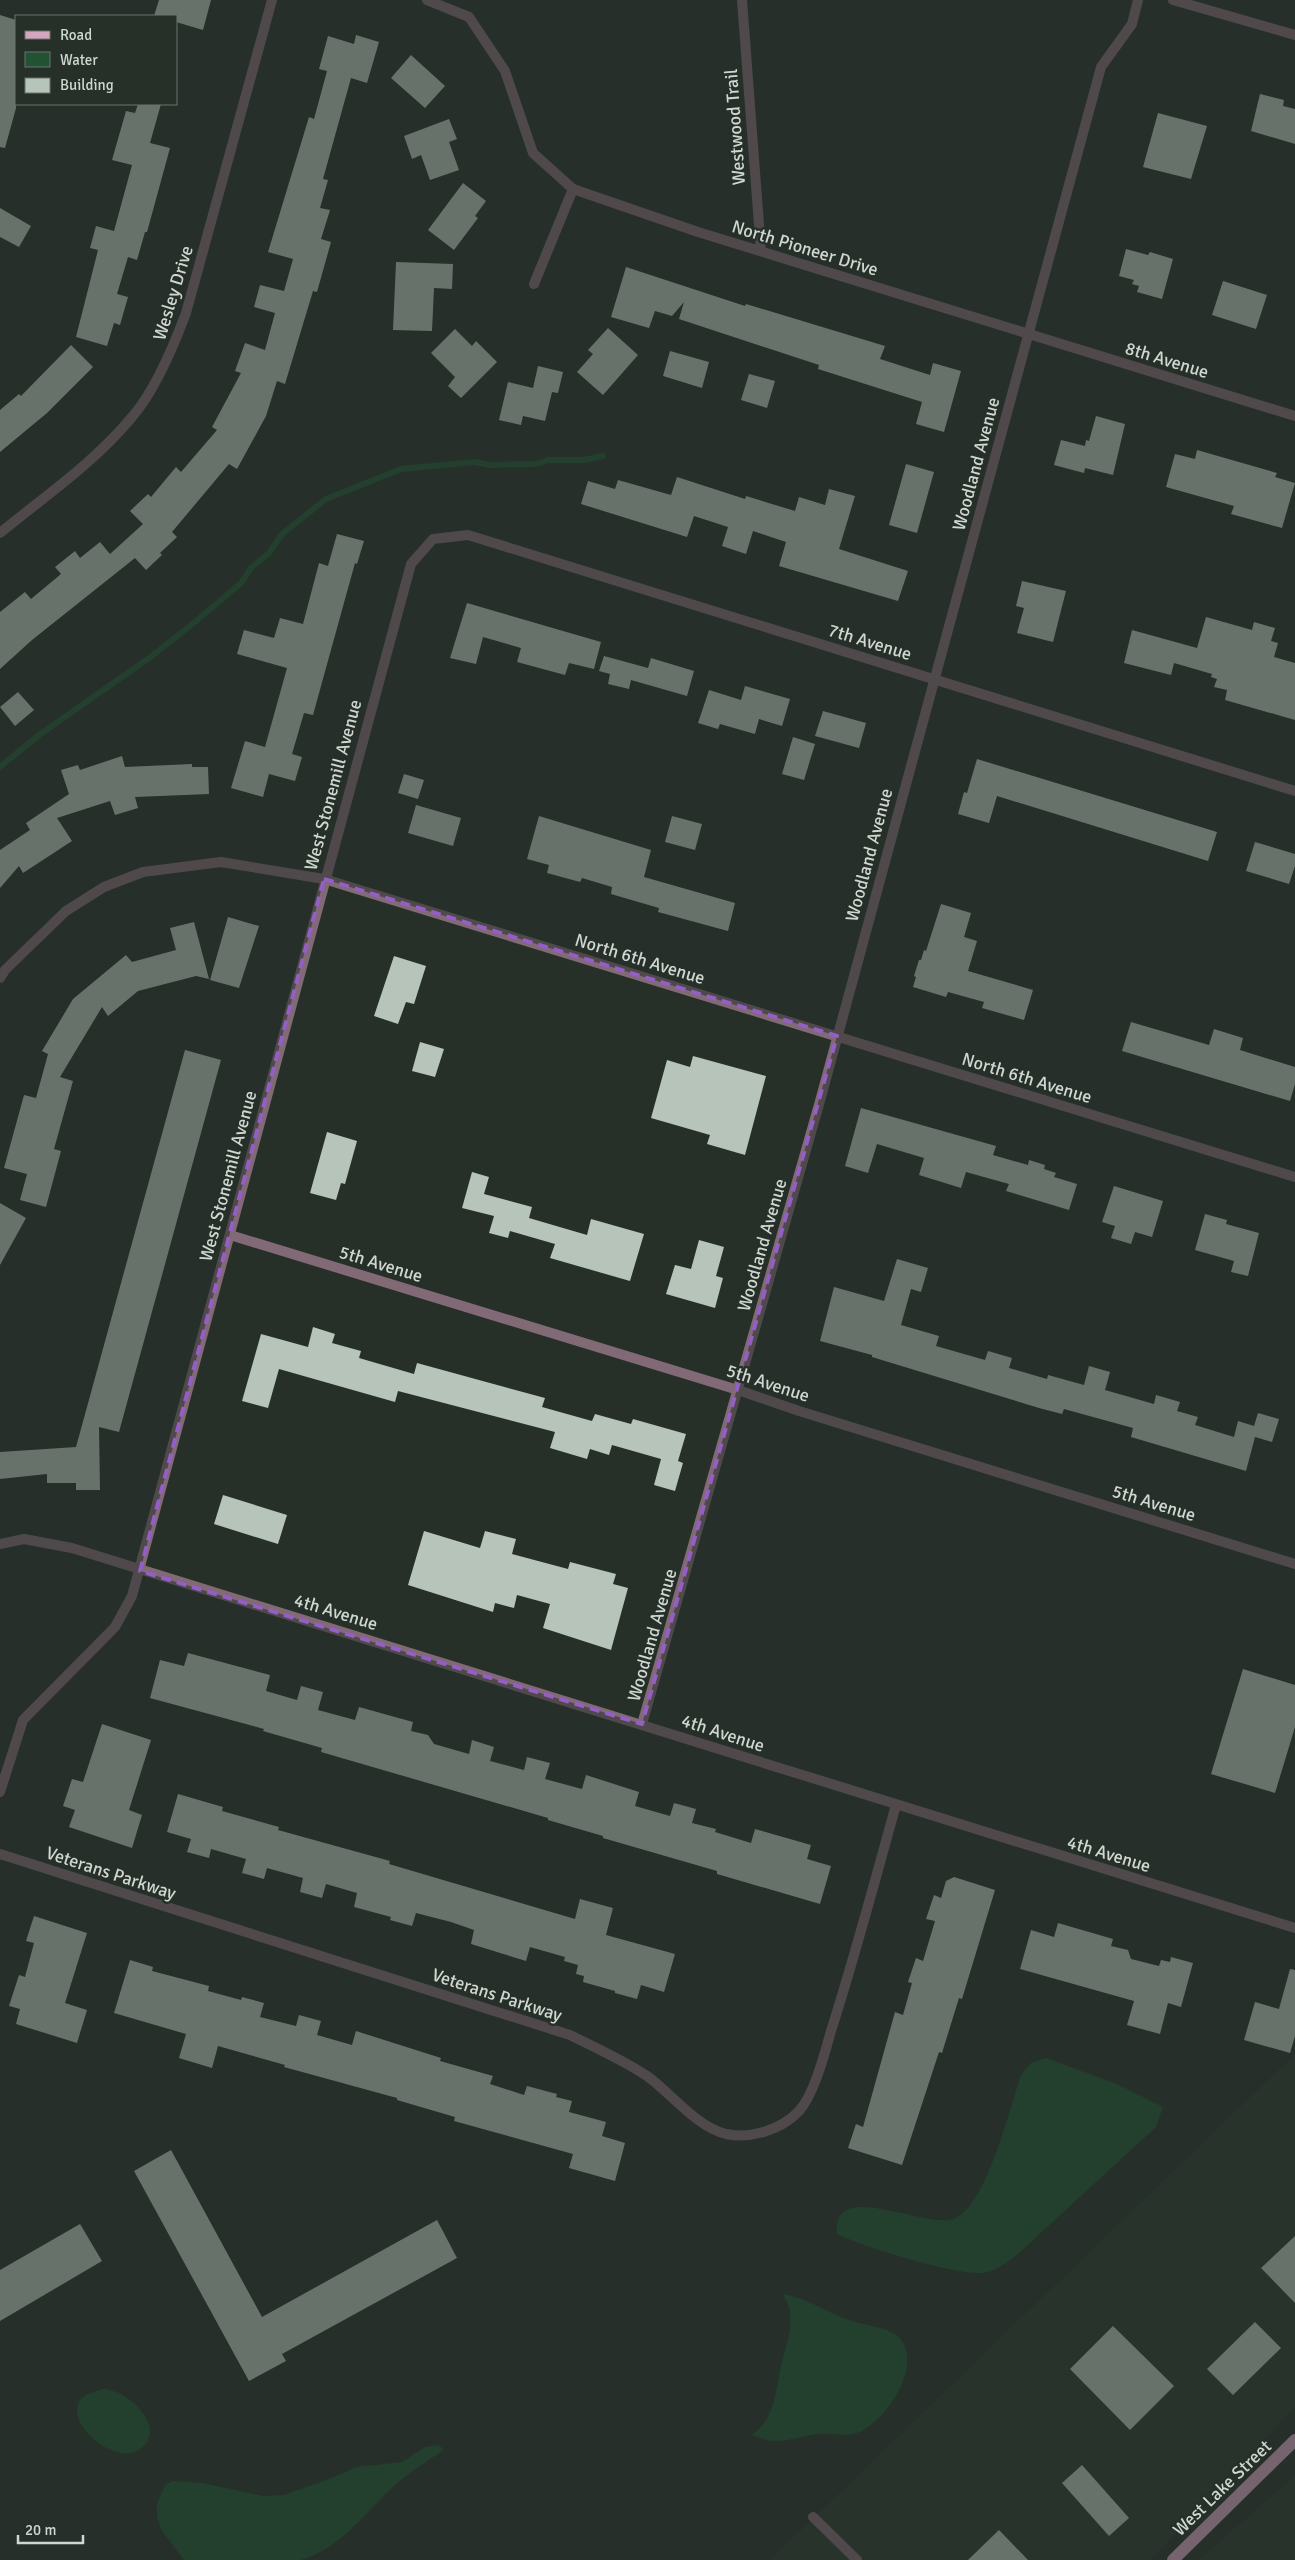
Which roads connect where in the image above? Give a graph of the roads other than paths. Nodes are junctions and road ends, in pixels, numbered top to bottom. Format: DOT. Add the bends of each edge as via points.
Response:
graph roads {
  1 [pos="272,0"];
  2 [pos="427,0"];
  3 [pos="742,0"];
  4 [pos="1138,0"];
  5 [pos="1173,0"];
  6 [pos="1295,35"];
  7 [pos="573,189"];
  8 [pos="761,251"];
  9 [pos="534,284"];
  10 [pos="1029,334"];
  11 [pos="1295,416"];
  12 [pos="0,533"];
  13 [pos="433,539"];
  14 [pos="934,679"];
  15 [pos="1295,791"];
  16 [pos="324,879"];
  17 [pos="0,978"];
  18 [pos="837,1036"];
  19 [pos="1295,1177"];
  20 [pos="230,1235"];
  21 [pos="738,1390"];
  22 [pos="0,1544"];
  23 [pos="1295,1564"];
  24 [pos="140,1571"];
  25 [pos="642,1724"];
  26 [pos="0,1792"];
  27 [pos="896,1804"];
  28 [pos="0,1854"];
  29 [pos="1295,1928"];
  30 [pos="1295,2440"];
  31 [pos="813,2517"];
  32 [pos="857,2560"];
  33 [pos="1173,2560"];
  1 -- 12 [label="street, Wesley Drive" via="186,313 171,353 134,416 98,453"];
  2 -- 7 [label="street, North Pioneer Drive" via="469,17 505,71 533,153"];
  3 -- 8 [label="street, Westwood Trail"];
  4 -- 10 [label="street, Woodland Avenue" via="1132,24 1101,67"];
  5 -- 6 [label="street"];
  7 -- 8 [label="street, North Pioneer Drive"];
  7 -- 9 [label="street"];
  8 -- 10 [label="street, North Pioneer Drive"];
  10 -- 11 [label="street, 8th Avenue"];
  10 -- 14 [label="street, Woodland Avenue"];
  13 -- 14 [label="street, 7th Avenue" via="468,535"];
  13 -- 16 [label="street, West Stonemill Avenue" via="411,564"];
  14 -- 15 [label="street, 7th Avenue"];
  14 -- 18 [label="street, Woodland Avenue"];
  16 -- 17 [label="street, North 6th Avenue" via="221,862 144,872 104,887 66,911"];
  16 -- 18 [label="street, North 6th Avenue"];
  16 -- 20 [label="street, West Stonemill Avenue"];
  18 -- 19 [label="street, North 6th Avenue"];
  18 -- 21 [label="street, Woodland Avenue"];
  20 -- 21 [label="street, 5th Avenue"];
  20 -- 24 [label="street, West Stonemill Avenue" via="185,1392"];
  21 -- 23 [label="street, 5th Avenue"];
  21 -- 25 [label="street, Woodland Avenue"];
  22 -- 24 [label="street, 4th Avenue" via="24,1539 72,1548"];
  24 -- 25 [label="street, 4th Avenue"];
  24 -- 26 [label="street, West Stonemill Avenue" via="129,1603 115,1627 24,1720"];
  25 -- 27 [label="street, 4th Avenue"];
  27 -- 28 [label="street, Veterans Parkway" via="856,1953 816,2080 800,2111 778,2126 749,2136 724,2133 688,2112 648,2077 570,2035"];
  27 -- 29 [label="street, 4th Avenue"];
  30 -- 33 [label="main road, West Lake Street"];
  31 -- 32 [label="street"];
}
